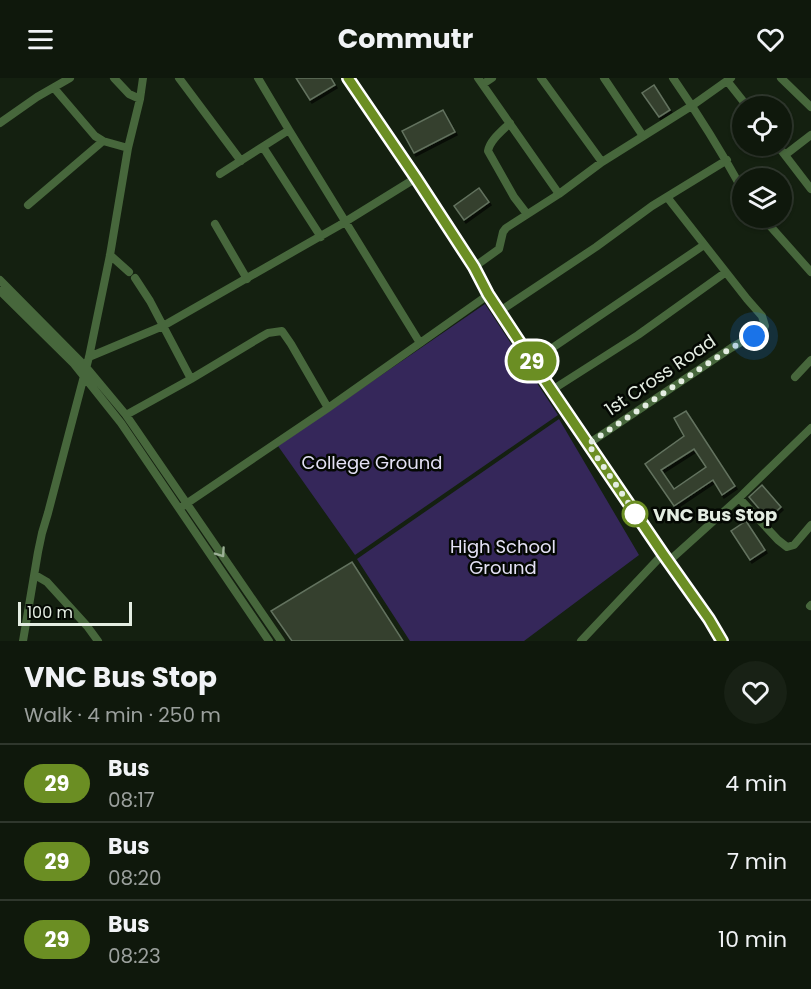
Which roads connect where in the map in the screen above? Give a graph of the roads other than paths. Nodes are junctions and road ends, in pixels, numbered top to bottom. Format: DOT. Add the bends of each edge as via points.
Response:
graph roads {
  1 [pos="70,78"];
  2 [pos="114,78"];
  3 [pos="143,78"];
  4 [pos="179,78"];
  5 [pos="258,78"];
  6 [pos="348,78"];
  7 [pos="492,78"];
  8 [pos="541,78"];
  9 [pos="604,78"];
  10 [pos="673,78"];
  11 [pos="781,78"];
  12 [pos="730,80"];
  13 [pos="481,81"];
  14 [pos="54,88"];
  15 [pos="740,96"];
  16 [pos="140,99"];
  17 [pos="693,105"];
  18 [pos="811,107"];
  19 [pos="0,123"];
  20 [pos="510,123"];
  21 [pos="289,130"];
  22 [pos="811,135"];
  23 [pos="643,136"];
  24 [pos="103,141"];
  25 [pos="263,147"];
  26 [pos="128,148"];
  27 [pos="792,148"];
  28 [pos="786,156"];
  29 [pos="727,160"];
  30 [pos="242,161"];
  31 [pos="602,162"];
  32 [pos="732,170"];
  33 [pos="220,174"];
  34 [pos="416,178"];
  35 [pos="811,189"];
  36 [pos="559,194"];
  37 [pos="667,197"];
  38 [pos="28,205"];
  39 [pos="527,214"];
  40 [pos="346,222"];
  41 [pos="214,224"];
  42 [pos="772,228"];
  43 [pos="321,237"];
  44 [pos="705,245"];
  45 [pos="110,255"];
  46 [pos="474,267"];
  47 [pos="726,272"];
  48 [pos="811,272"];
  49 [pos="247,279"];
  50 [pos="0,280"];
  51 [pos="0,291"];
  52 [pos="488,294"];
  53 [pos="500,311"];
  54 [pos="163,326"];
  55 [pos="420,343"];
  56 [pos="90,357"];
  57 [pos="811,360"];
  58 [pos="533,362"];
  59 [pos="86,367"];
  60 [pos="84,377"];
  61 [pos="795,377"];
  62 [pos="191,379"];
  63 [pos="552,390"];
  64 [pos="328,408"];
  65 [pos="126,416"];
  66 [pos="811,428"];
  67 [pos="588,444"];
  68 [pos="739,498"];
  69 [pos="183,506"];
  70 [pos="811,525"];
  71 [pos="666,557"];
  72 [pos="35,575"];
  73 [pos="23,641"];
  74 [pos="98,641"];
  75 [pos="269,641"];
  76 [pos="281,641"];
  77 [pos="581,641"];
  78 [pos="722,641"];
  1 -- 14 [label="street"];
  2 -- 16 [label="street" via="129,94"];
  3 -- 16 [label="street"];
  4 -- 30 [label="street"];
  5 -- 21 [label="street"];
  6 -- 34 [label="main road"];
  7 -- 13 [label="street"];
  8 -- 31 [label="street"];
  9 -- 23 [label="street"];
  10 -- 17 [label="street"];
  11 -- 18 [label="street"];
  12 -- 15 [label="street"];
  12 -- 17 [label="street"];
  13 -- 20 [label="street"];
  14 -- 19 [label="street"];
  14 -- 24 [label="street"];
  16 -- 26 [label="street"];
  17 -- 23 [label="street"];
  17 -- 29 [label="street"];
  20 -- 36 [label="street"];
  20 -- 39 [label="street" via="488,151"];
  21 -- 25 [label="street"];
  21 -- 40 [label="street"];
  22 -- 27 [label="street"];
  23 -- 31 [label="street"];
  24 -- 26 [label="street"];
  24 -- 38 [label="street"];
  25 -- 30 [label="street"];
  25 -- 43 [label="street"];
  26 -- 45 [label="street"];
  28 -- 35 [label="street"];
  29 -- 32 [label="street"];
  29 -- 37 [label="street"];
  30 -- 33 [label="street"];
  31 -- 36 [label="street"];
  34 -- 40 [label="street"];
  34 -- 46 [label="main road"];
  36 -- 39 [label="street"];
  37 -- 44 [label="street, 1st Cross Road"];
  37 -- 53 [label="street"];
  39 -- 46 [label="street" via="506,228 496,252"];
  40 -- 43 [label="street"];
  40 -- 55 [label="street"];
  41 -- 49 [label="street"];
  42 -- 48 [label="street"];
  43 -- 49 [label="street"];
  44 -- 47 [label="street, 1st Cross Road"];
  44 -- 58 [label="street"];
  45 -- 54 [label="street" via="132,275"];
  45 -- 56 [label="street"];
  46 -- 52 [label="main road"];
  47 -- 63 [label="street"];
  47 -- 67 [label="street, 1st Cross Road" via="762,316 762,333 731,348"];
  49 -- 54 [label="street"];
  50 -- 59 [label="street"];
  51 -- 60 [label="street"];
  52 -- 53 [label="main road"];
  52 -- 55 [label="street"];
  53 -- 58 [label="main road"];
  54 -- 56 [label="street"];
  54 -- 62 [label="street"];
  55 -- 64 [label="street"];
  56 -- 59 [label="street"];
  57 -- 61 [label="street"];
  58 -- 63 [label="main road"];
  59 -- 60 [label="street"];
  59 -- 65 [label="street"];
  60 -- 69 [label="street"];
  60 -- 72 [label="street" via="42,533"];
  62 -- 64 [label="street" via="268,333 282,332"];
  62 -- 65 [label="street"];
  63 -- 67 [label="main road"];
  64 -- 69 [label="street"];
  65 -- 69 [label="street"];
  66 -- 68 [label="street"];
  67 -- 71 [label="main road"];
  68 -- 70 [label="street" via="787,547 794,545"];
  68 -- 71 [label="street"];
  69 -- 75 [label="street"];
  69 -- 76 [label="street, one-way"];
  71 -- 77 [label="street"];
  71 -- 78 [label="main road"];
  72 -- 73 [label="street"];
  72 -- 74 [label="street" via="47,582"];
}
